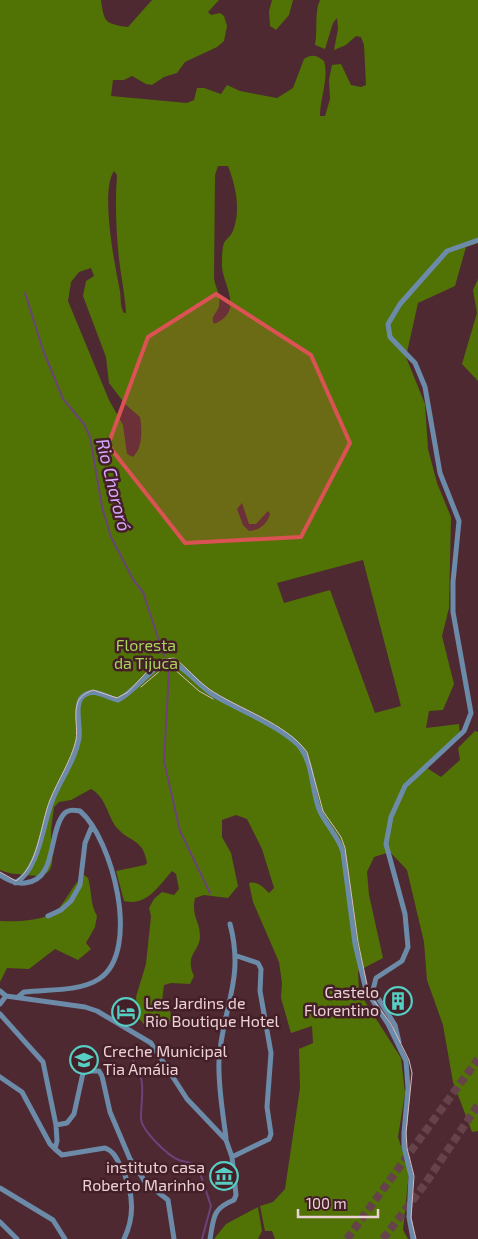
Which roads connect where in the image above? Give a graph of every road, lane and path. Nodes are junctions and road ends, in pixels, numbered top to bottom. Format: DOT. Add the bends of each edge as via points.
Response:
graph roads {
  1 [pos="478,240"];
  2 [pos="92,826"];
  3 [pos="0,875"];
  4 [pos="15,883"];
  5 [pos="48,916"];
  6 [pos="230,924"];
  7 [pos="237,956"];
  8 [pos="0,991"];
  9 [pos="6,996"];
  10 [pos="18,997"];
  11 [pos="0,1004"];
  12 [pos="0,1014"];
  13 [pos="401,1051"];
  14 [pos="0,1077"];
  15 [pos="56,1125"];
  16 [pos="226,1140"];
  17 [pos="55,1148"];
  18 [pos="232,1157"];
  19 [pos="0,1188"];
  20 [pos="0,1222"];
  21 [pos="17,1239"];
  22 [pos="65,1239"];
  23 [pos="124,1239"];
  24 [pos="174,1239"];
  25 [pos="210,1239"];
  26 [pos="413,1239"];
  1 -- 13 [label="street" via="447,251 400,304 388,324 390,337 415,363 424,387 440,473 459,521 453,612 471,713 464,731 405,786 387,830 387,852 405,914 408,946 402,962 376,978 374,990 395,1025"];
  2 -- 4 [label="street" via="80,811 69,810 62,816 41,876 31,882"];
  2 -- 5 [label="street" via="84,843 80,885 62,910"];
  2 -- 10 [label="street" via="106,853 118,900 121,927 110,968 98,980 24,992"];
  3 -- 4 [label="street"];
  4 -- 13 [label="street" via="28,871 35,857 52,802 72,759 79,738 79,704 82,698 94,692 118,700 130,694 162,664 168,662 179,666 199,686 283,734 302,751 320,811 339,838 343,852 355,940 367,992"];
  6 -- 7 [label="street"];
  7 -- 16 [label="street" via="219,1061"];
  7 -- 18 [label="street" via="258,963 261,970 260,992 271,1053 268,1107 271,1134 269,1139"];
  8 -- 9 [label="street"];
  9 -- 10 [label="street"];
  9 -- 11 [label="street"];
  10 -- 16 [label="street" via="85,1007 144,1038 158,1053 187,1099"];
  12 -- 15 [label="street" via="42,1062"];
  13 -- 26 [label="street" via="408,1074 404,1147 411,1176 409,1217"];
  14 -- 17 [label="street" via="22,1092"];
  15 -- 17 [label="street"];
  15 -- 24 [label="street" via="67,1124 74,1114 83,1073 88,1070 99,1072 110,1112 130,1159 146,1183 168,1200"];
  16 -- 18 [label="street"];
  17 -- 23 [label="street" via="62,1155 96,1148 110,1150 114,1154 129,1184 132,1202"];
  18 -- 25 [label="street" via="236,1195 214,1214"];
  19 -- 22 [label="street" via="53,1220"];
  20 -- 21 [label="street"];
}
